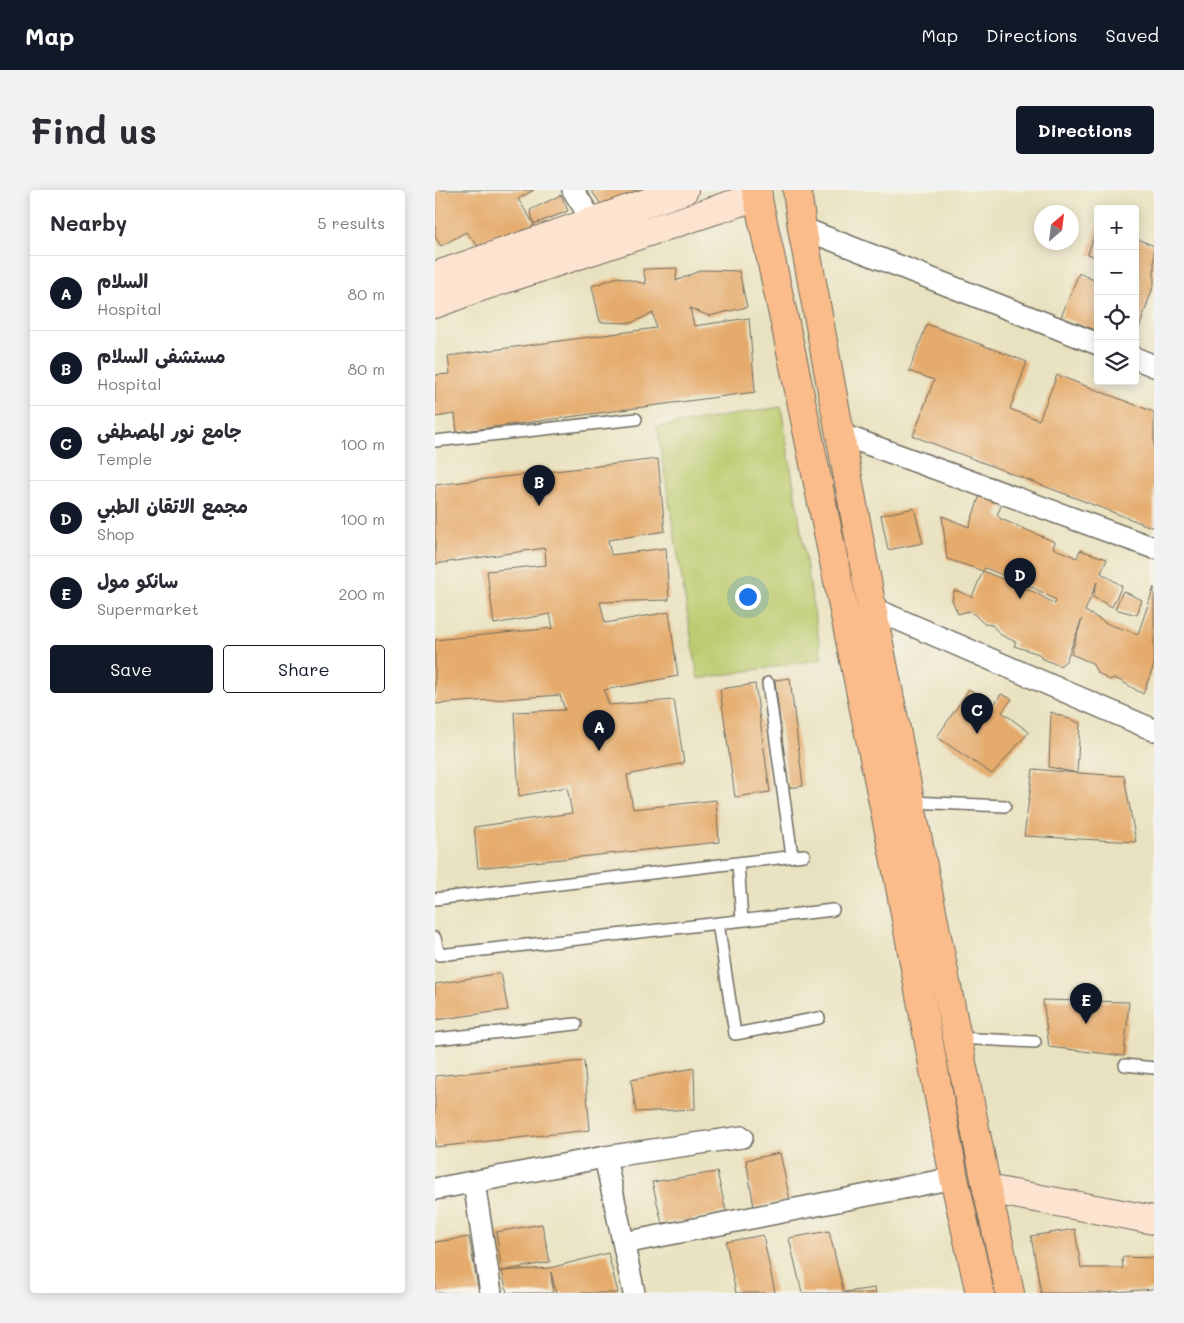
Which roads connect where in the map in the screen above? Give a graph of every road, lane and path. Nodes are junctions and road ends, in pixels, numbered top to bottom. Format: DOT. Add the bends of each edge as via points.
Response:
graph roads {
  1 [pos="573,190"];
  2 [pos="685,190"];
  3 [pos="797,190"];
  4 [pos="749,195"];
  5 [pos="593,222"];
  6 [pos="802,228"];
  7 [pos="455,278"];
  8 [pos="435,304"];
  9 [pos="1094,342"];
  10 [pos="825,350"];
  11 [pos="792,356"];
  12 [pos="1139,360"];
  13 [pos="1154,366"];
  14 [pos="636,419"];
  15 [pos="840,434"];
  16 [pos="435,442"];
  17 [pos="1154,548"];
  18 [pos="872,608"];
  19 [pos="767,683"];
  20 [pos="1154,730"];
  21 [pos="911,802"];
  22 [pos="1005,806"];
  23 [pos="737,863"];
  24 [pos="435,899"];
  25 [pos="833,910"];
  26 [pos="742,920"];
  27 [pos="718,923"];
  28 [pos="435,938"];
  29 [pos="819,1018"];
  30 [pos="576,1024"];
  31 [pos="957,1038"];
  32 [pos="435,1039"];
  33 [pos="1035,1042"];
  34 [pos="1125,1065"];
  35 [pos="1154,1068"];
  36 [pos="742,1137"];
  37 [pos="605,1157"];
  38 [pos="954,1178"];
  39 [pos="474,1182"];
  40 [pos="987,1188"];
  41 [pos="435,1189"];
  42 [pos="1154,1220"];
  43 [pos="624,1243"];
  44 [pos="491,1293"];
  45 [pos="635,1293"];
  46 [pos="980,1293"];
  47 [pos="1009,1293"];
  1 -- 5 [label="street"];
  2 -- 5 [label="street"];
  3 -- 6 [label="main road"];
  4 -- 7 [label="street"];
  4 -- 11 [label="main road"];
  5 -- 7 [label="street"];
  6 -- 9 [label="street"];
  6 -- 10 [label="main road"];
  7 -- 8 [label="street"];
  10 -- 11 [label="main road"];
  10 -- 15 [label="main road"];
  11 -- 38 [label="main road" via="897,871"];
  12 -- 13 [label="street"];
  14 -- 16 [label="lane"];
  15 -- 17 [label="street"];
  15 -- 18 [label="main road"];
  18 -- 20 [label="street"];
  18 -- 21 [label="main road"];
  19 -- 23 [label="lane" via="798,855"];
  21 -- 22 [label="lane"];
  21 -- 31 [label="main road"];
  23 -- 24 [label="lane"];
  23 -- 26 [label="lane"];
  25 -- 26 [label="lane"];
  26 -- 27 [label="lane"];
  27 -- 28 [label="lane" via="439,955"];
  27 -- 29 [label="lane" via="735,1034"];
  30 -- 32 [label="lane"];
  31 -- 33 [label="lane"];
  31 -- 40 [label="main road"];
  34 -- 35 [label="lane"];
  36 -- 37 [label="street"];
  37 -- 39 [label="street"];
  37 -- 43 [label="street"];
  38 -- 43 [label="street"];
  38 -- 46 [label="main road"];
  39 -- 41 [label="street"];
  39 -- 44 [label="street"];
  40 -- 42 [label="street"];
  40 -- 47 [label="main road"];
  43 -- 45 [label="street"];
}
